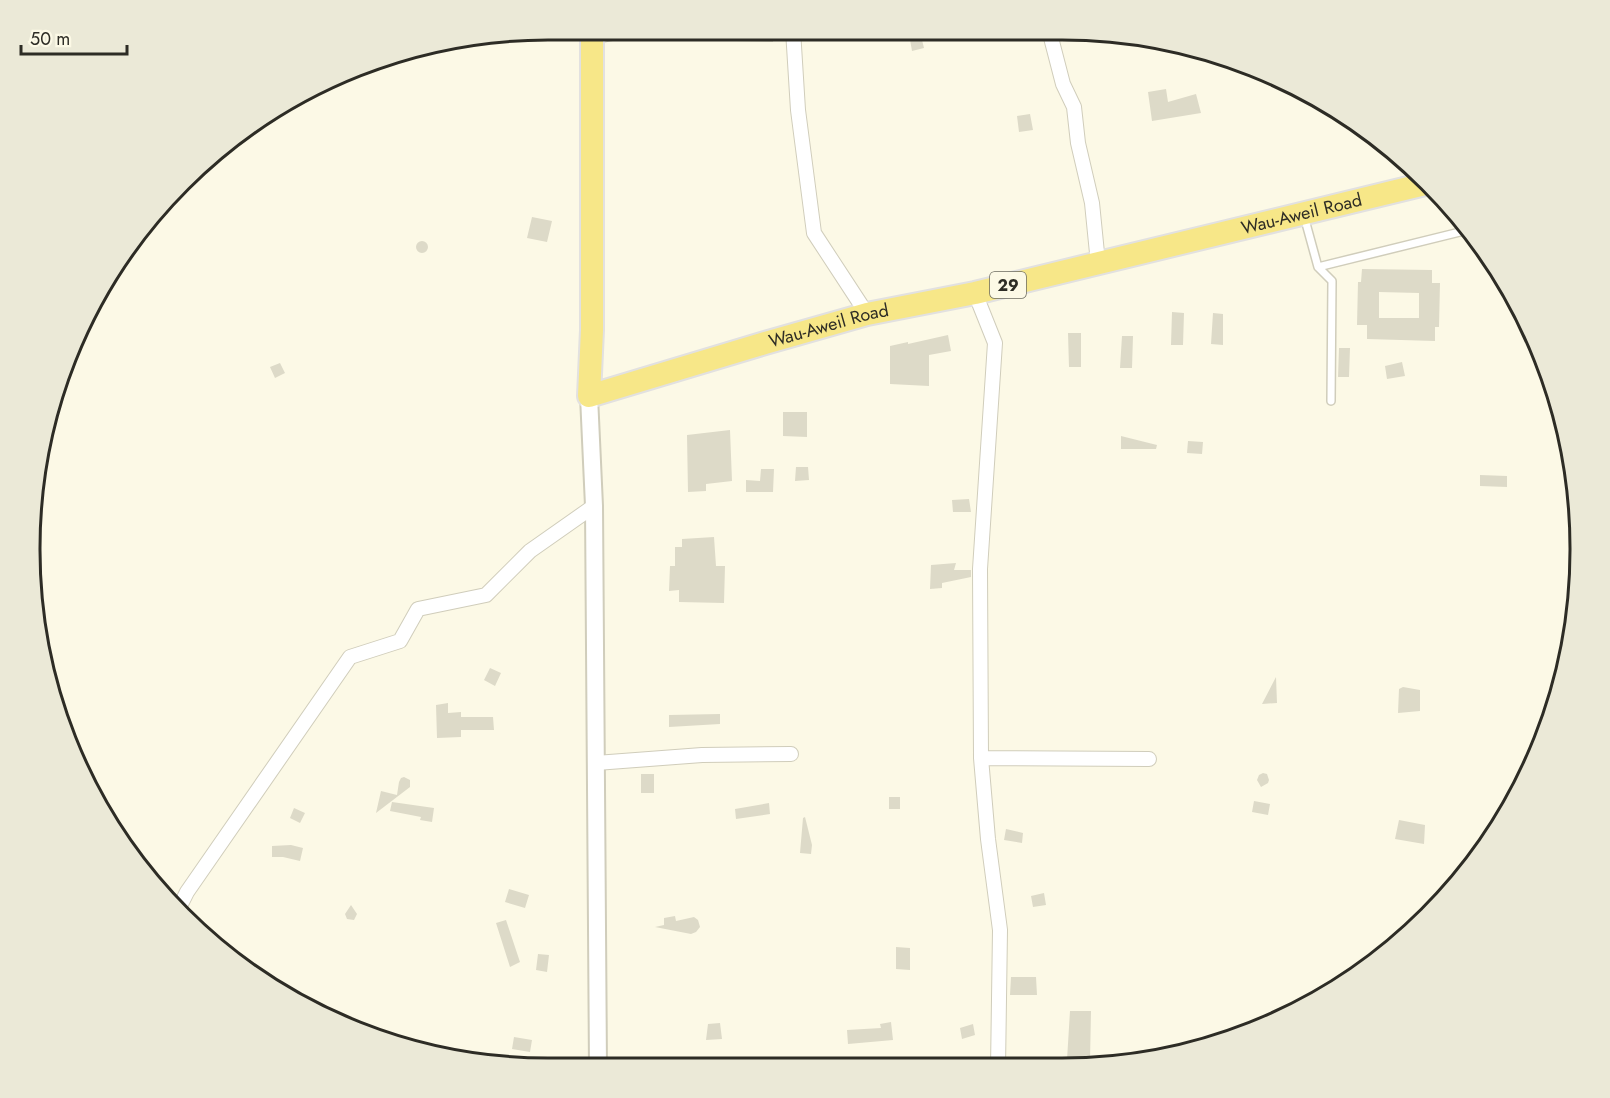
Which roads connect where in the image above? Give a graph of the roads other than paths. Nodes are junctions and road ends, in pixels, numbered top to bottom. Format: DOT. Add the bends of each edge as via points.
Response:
graph roads {
  1 [pos="592,40"];
  2 [pos="794,40"];
  3 [pos="1052,40"];
  4 [pos="1417,186"];
  5 [pos="1303,213"];
  6 [pos="1458,232"];
  7 [pos="1098,262"];
  8 [pos="1318,267"];
  9 [pos="975,293"];
  10 [pos="867,314"];
  11 [pos="589,396"];
  12 [pos="1331,401"];
  13 [pos="594,506"];
  14 [pos="791,754"];
  15 [pos="981,758"];
  16 [pos="1149,759"];
  17 [pos="596,763"];
  18 [pos="182,901"];
  19 [pos="598,1058"];
  20 [pos="998,1058"];
  1 -- 11 [label="main road"];
  2 -- 10 [label="street" via="814,233"];
  3 -- 7 [label="street" via="1063,84 1074,107 1092,203"];
  4 -- 5 [label="main road, Wau-Aweil Road / 29"];
  5 -- 7 [label="main road, Wau-Aweil Road / 29"];
  5 -- 8 [label="lane"];
  6 -- 8 [label="lane"];
  7 -- 9 [label="main road, Wau-Aweil Road / 29"];
  8 -- 12 [label="lane" via="1332,281"];
  9 -- 10 [label="main road, Wau-Aweil Road / 29"];
  9 -- 15 [label="street" via="995,343 980,569"];
  10 -- 11 [label="main road, Wau-Aweil Road / 29"];
  11 -- 13 [label="street"];
  13 -- 17 [label="street"];
  13 -- 18 [label="street" via="530,551 486,595 418,609 400,641 350,657"];
  14 -- 17 [label="street" via="702,755"];
  15 -- 16 [label="street"];
  15 -- 20 [label="street" via="1000,930"];
  17 -- 19 [label="street"];
}
